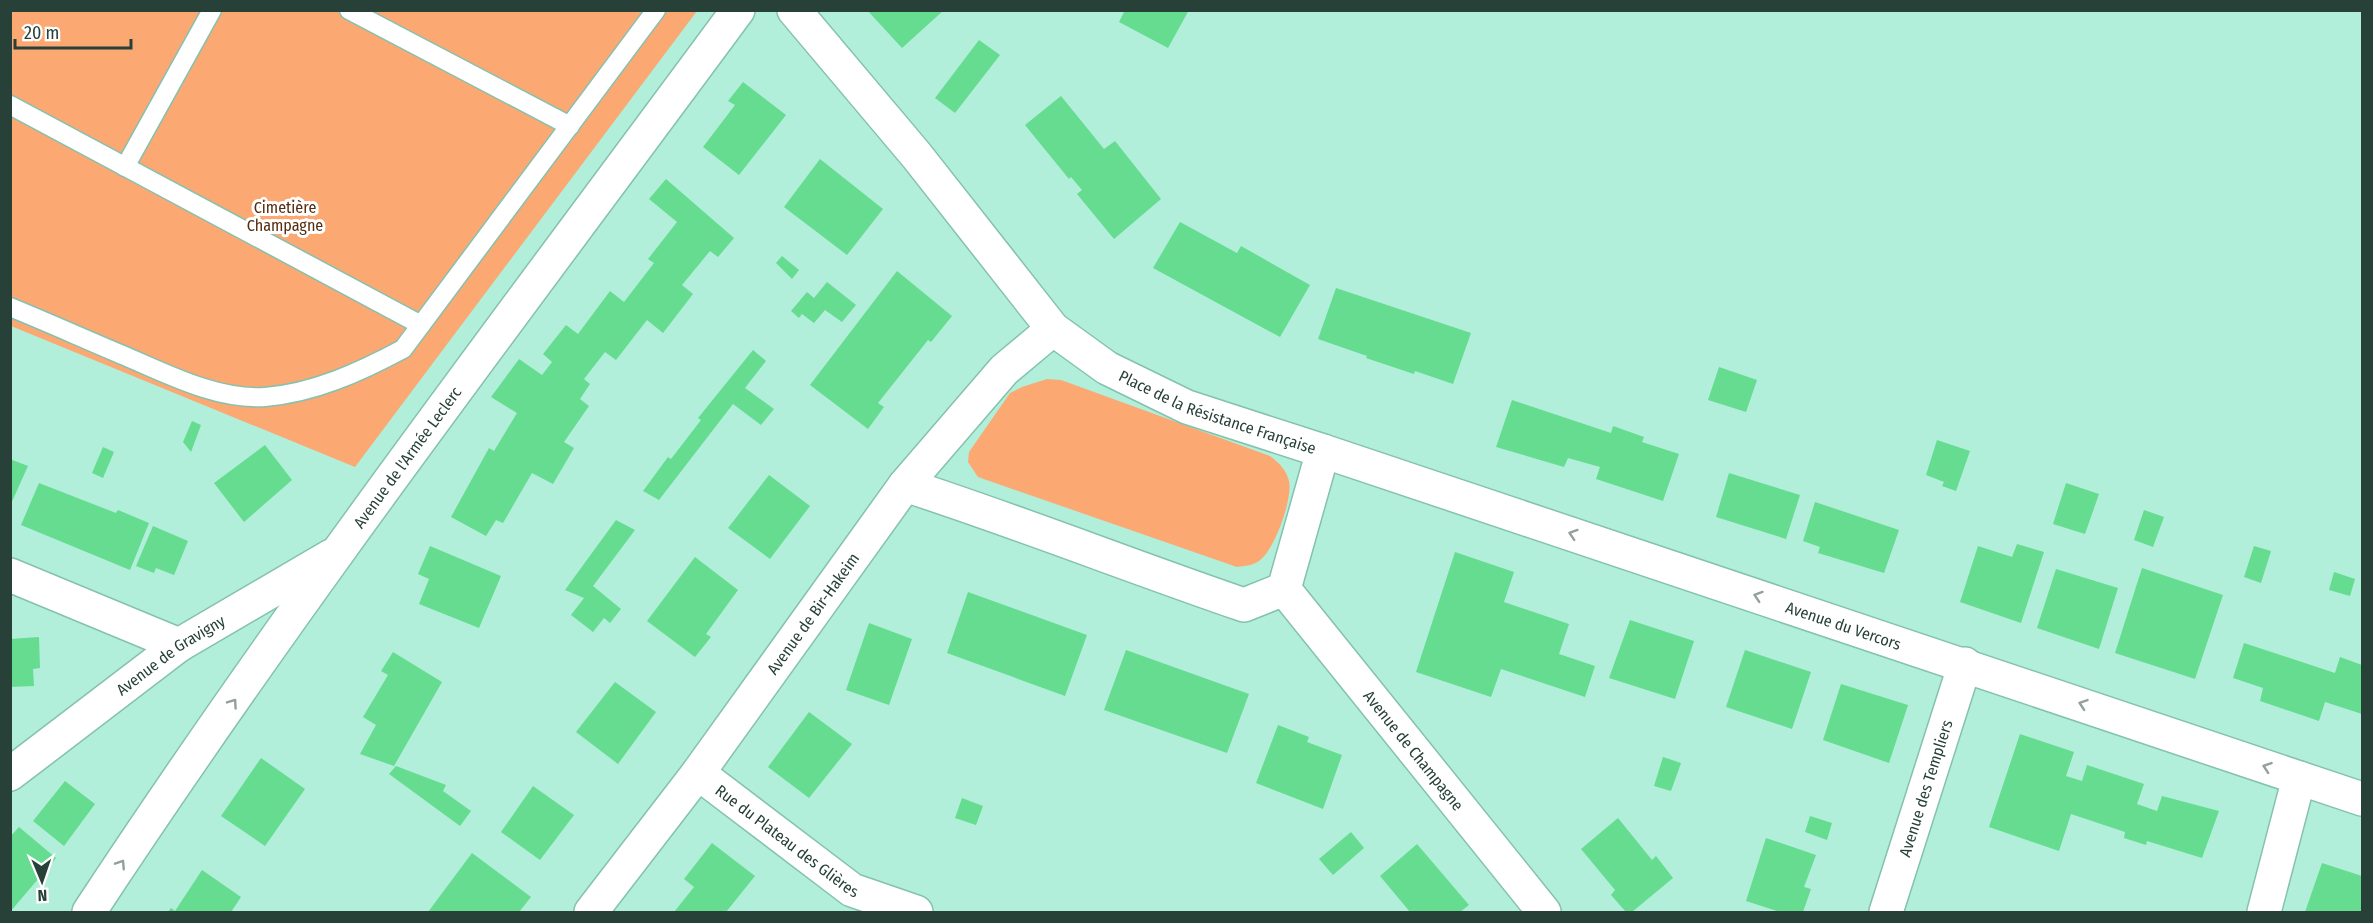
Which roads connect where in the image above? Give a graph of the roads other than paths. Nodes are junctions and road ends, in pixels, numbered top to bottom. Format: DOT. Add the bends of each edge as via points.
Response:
graph roads {
  1 [pos="212,10"];
  2 [pos="349,10"];
  3 [pos="656,10"];
  4 [pos="738,10"];
  5 [pos="794,10"];
  6 [pos="10,105"];
  7 [pos="570,126"];
  8 [pos="125,167"];
  9 [pos="10,307"];
  10 [pos="422,325"];
  11 [pos="1053,329"];
  12 [pos="1323,451"];
  13 [pos="905,485"];
  14 [pos="340,550"];
  15 [pos="10,574"];
  16 [pos="1284,589"];
  17 [pos="179,645"];
  18 [pos="1965,664"];
  19 [pos="698,773"];
  20 [pos="10,774"];
  21 [pos="2299,778"];
  22 [pos="2362,799"];
  23 [pos="89,912"];
  24 [pos="591,912"];
  25 [pos="916,912"];
  26 [pos="1544,912"];
  27 [pos="1886,912"];
  28 [pos="2264,912"];
  1 -- 8 [label="lane"];
  2 -- 7 [label="lane"];
  3 -- 7 [label="lane"];
  4 -- 14 [label="street, Avenue de l'Armée Leclerc"];
  5 -- 11 [label="street, Place de la Résistance Française" via="917,156"];
  6 -- 8 [label="lane"];
  7 -- 10 [label="lane"];
  8 -- 10 [label="lane"];
  9 -- 10 [label="lane" via="217,392 263,397 300,391 372,366 403,349"];
  11 -- 12 [label="street, Place de la Résistance Française" via="1107,368 1187,407"];
  11 -- 13 [label="street, Avenue de Bir-Hakeim" via="1004,370"];
  12 -- 16 [label="street, Place de la Résistance Française"];
  18 -- 12 [label="street, Avenue du Vercors, one-way"];
  13 -- 16 [label="street" via="1007,518 1111,560 1244,606"];
  13 -- 19 [label="street, Avenue de Bir-Hakeim"];
  14 -- 17 [label="street, Avenue de Gravigny"];
  23 -- 14 [label="street, Avenue de l'Armée Leclerc, one-way"];
  15 -- 17 [label="street"];
  16 -- 26 [label="street, Avenue de Champagne"];
  17 -- 20 [label="street, Avenue de Gravigny"];
  21 -- 18 [label="street, Avenue du Vercors, one-way"];
  18 -- 27 [label="street, Avenue des Templiers"];
  19 -- 24 [label="street, Avenue de Bir-Hakeim"];
  19 -- 25 [label="street, Rue du Plateau des Glières" via="852,890"];
  21 -- 22 [label="street, Avenue du Vercors"];
  21 -- 28 [label="street"];
}
